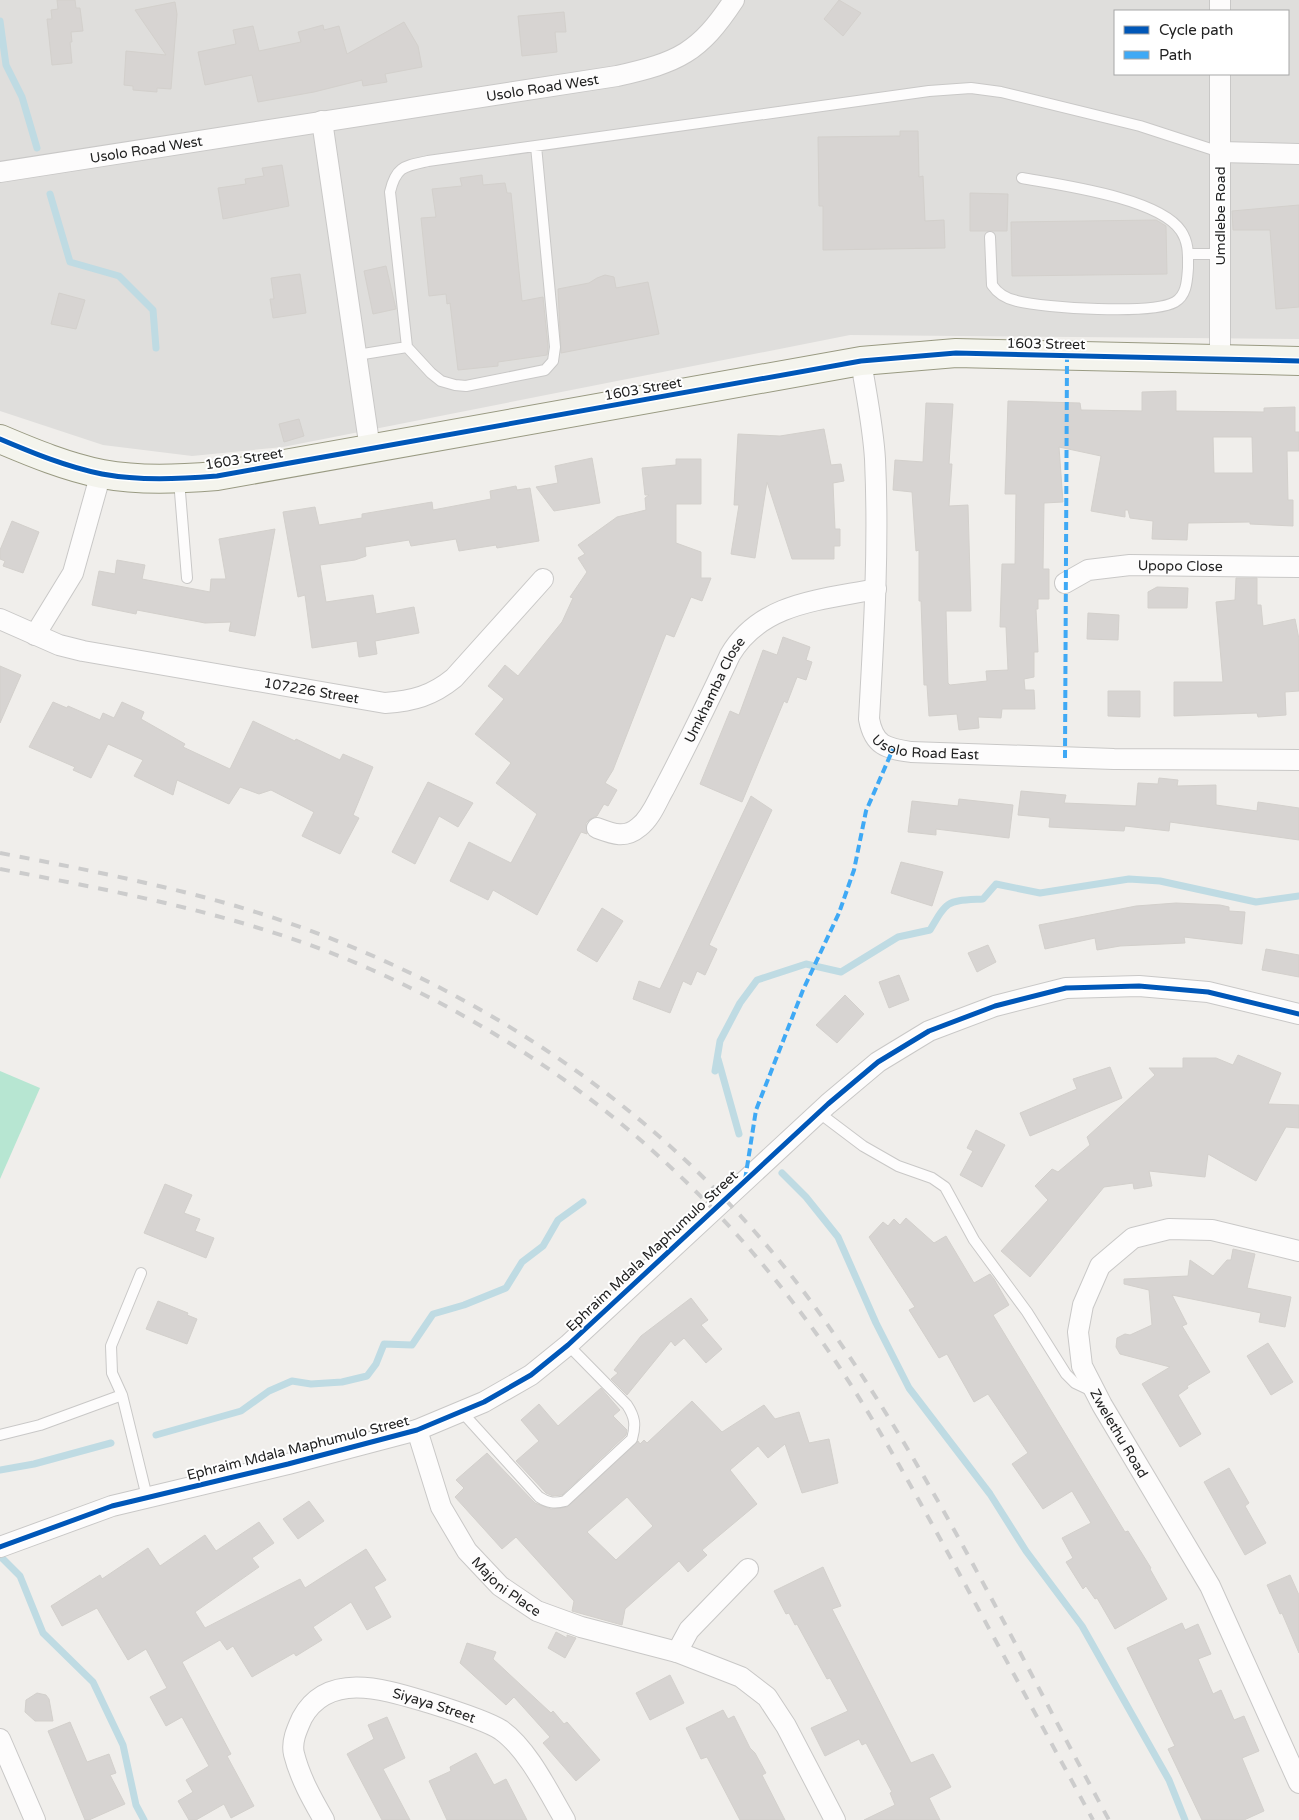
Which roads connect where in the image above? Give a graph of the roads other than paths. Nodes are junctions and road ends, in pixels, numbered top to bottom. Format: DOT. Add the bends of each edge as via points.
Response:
graph roads {
  1 [pos="734,0"];
  2 [pos="1220,75"];
  3 [pos="322,121"];
  4 [pos="536,146"];
  5 [pos="1220,152"];
  6 [pos="1299,154"];
  7 [pos="0,172"];
  8 [pos="1022,178"];
  9 [pos="990,237"];
  10 [pos="1188,254"];
  11 [pos="1220,254"];
  12 [pos="408,347"];
  13 [pos="358,355"];
  14 [pos="1220,359"];
  15 [pos="861,361"];
  16 [pos="1299,361"];
  17 [pos="0,439"];
  18 [pos="370,449"];
  19 [pos="101,474"];
  20 [pos="179,479"];
  21 [pos="1299,567"];
  22 [pos="187,578"];
  23 [pos="543,580"];
  24 [pos="1065,583"];
  25 [pos="876,589"];
  26 [pos="0,620"];
  27 [pos="35,635"];
  28 [pos="1299,760"];
  29 [pos="597,828"];
  30 [pos="1299,1014"];
  31 [pos="818,1112"];
  32 [pos="1299,1251"];
  33 [pos="141,1273"];
  34 [pos="568,1346"];
  35 [pos="1095,1392"];
  36 [pos="122,1395"];
  37 [pos="461,1411"];
  38 [pos="417,1430"];
  39 [pos="0,1436"];
  40 [pos="147,1497"];
  41 [pos="9,1543"];
  42 [pos="748,1569"];
  43 [pos="677,1652"];
  44 [pos="0,1739"];
  45 [pos="1299,1783"];
  46 [pos="35,1820"];
  47 [pos="324,1820"];
  48 [pos="565,1820"];
  49 [pos="835,1820"];
  1 -- 3 [label="street, Usolo Road West" via="716,28 697,46 660,66"];
  2 -- 5 [label="street, Umdlebe Road"];
  3 -- 7 [label="street, Usolo Road West"];
  3 -- 13 [label="street"];
  4 -- 5 [label="lane" via="929,91 971,88 1001,92 1140,126"];
  4 -- 12 [label="lane" via="428,161 407,165 398,171 390,192"];
  4 -- 12 [label="lane" via="555,347 553,361 544,370 466,386 455,385 430,373"];
  5 -- 6 [label="street"];
  5 -- 11 [label="street, Umdlebe Road"];
  8 -- 10 [label="lane" via="1132,202 1164,216 1180,229"];
  9 -- 10 [label="lane" via="990,278 996,291 1016,301 1059,308 1167,305 1184,293"];
  10 -- 11 [label="lane"];
  11 -- 14 [label="street, Umdlebe Road"];
  12 -- 13 [label="lane"];
  13 -- 18 [label="street"];
  14 -- 15 [label="street, 1603 Street" via="956,353"];
  14 -- 16 [label="street, 1603 Street"];
  15 -- 18 [label="street, 1603 Street"];
  15 -- 25 [label="street, Usolo Road East" via="874,457"];
  17 -- 19 [label="street, 1603 Street" via="43,457"];
  18 -- 20 [label="street, 1603 Street" via="217,476"];
  19 -- 20 [label="street, 1603 Street"];
  19 -- 27 [label="street" via="72,573"];
  20 -- 22 [label="lane"];
  21 -- 24 [label="street, Upopo Close" via="1130,565 1088,570"];
  23 -- 27 [label="street, 107226 Street" via="454,678 438,691 404,702 385,703 93,653"];
  25 -- 28 [label="street, Usolo Road East" via="869,718 875,737 893,750 1065,758"];
  25 -- 29 [label="street, Umkhamba Close" via="796,605 753,627 730,655 681,758 648,818 640,827 618,836"];
  26 -- 27 [label="street, 107226 Street"];
  30 -- 31 [label="street, Ephraim Mdala Maphumulo Street" via="1208,992 1139,986 1066,988 995,1006 929,1031 878,1062"];
  31 -- 34 [label="street, Ephraim Mdala Maphumulo Street"];
  31 -- 35 [label="lane" via="864,1146 945,1187 974,1240 1027,1312 1066,1374 1075,1383"];
  32 -- 35 [label="street, Zwelethu Road" via="1212,1230 1169,1229 1133,1238 1100,1266 1083,1305 1078,1332 1082,1366"];
  33 -- 36 [label="lane" via="111,1346 112,1373"];
  34 -- 37 [label="street, Ephraim Mdala Maphumulo Street" via="532,1375"];
  34 -- 37 [label="lane" via="627,1405 634,1415 635,1429 632,1439 565,1501 556,1504 538,1497"];
  35 -- 45 [label="street, Zwelethu Road" via="1210,1586"];
  36 -- 39 [label="lane"];
  36 -- 40 [label="lane"];
  37 -- 38 [label="street, Ephraim Mdala Maphumulo Street"];
  38 -- 40 [label="street, Ephraim Mdala Maphumulo Street"];
  38 -- 43 [label="street, Majoni Place" via="441,1507 467,1551 500,1586 537,1611 581,1627"];
  40 -- 41 [label="street, Ephraim Mdala Maphumulo Street" via="112,1506"];
  42 -- 43 [label="street" via="689,1630"];
  43 -- 49 [label="street, Majoni Place" via="741,1677 767,1697 786,1726"];
  44 -- 46 [label="street"];
  47 -- 48 [label="street, Siyaya Street" via="304,1784 293,1752 295,1731 307,1710 328,1694 353,1687 382,1689 501,1730 532,1762"];
}
